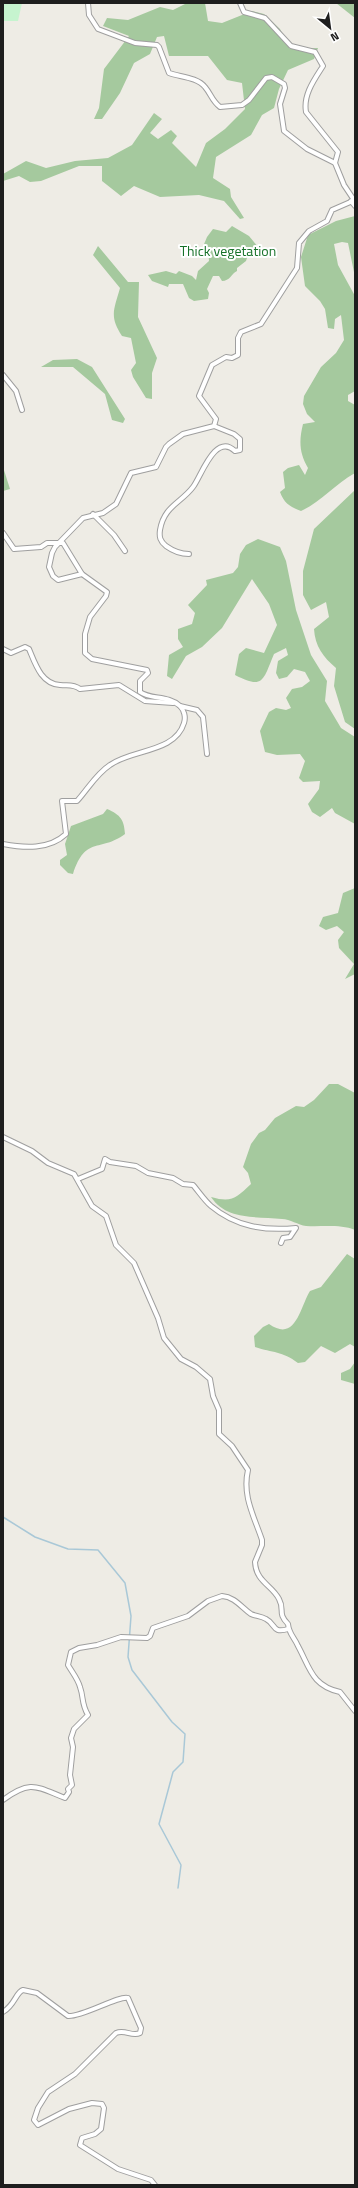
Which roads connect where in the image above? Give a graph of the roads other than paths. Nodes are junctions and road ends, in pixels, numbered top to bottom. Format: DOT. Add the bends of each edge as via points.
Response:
graph roads {
  1 [pos="88,3"];
  2 [pos="240,3"];
  3 [pos="335,163"];
  4 [pos="352,201"];
  5 [pos="355,206"];
  6 [pos="3,375"];
  7 [pos="22,410"];
  8 [pos="214,426"];
  9 [pos="93,514"];
  10 [pos="3,533"];
  11 [pos="59,544"];
  12 [pos="125,551"];
  13 [pos="188,554"];
  14 [pos="82,574"];
  15 [pos="3,649"];
  16 [pos="175,703"];
  17 [pos="180,706"];
  18 [pos="206,754"];
  19 [pos="3,844"];
  20 [pos="3,1137"];
  21 [pos="78,1179"];
  22 [pos="281,1243"];
  23 [pos="288,1629"];
  24 [pos="355,1711"];
  25 [pos="3,1800"];
  26 [pos="3,2012"];
  27 [pos="155,2185"];
  1 -- 3 [label="street" via="89,15 98,29 135,43 157,45 169,73 198,81 220,107 242,105 266,78 272,77 284,84 280,104 284,131 307,149"];
  2 -- 3 [label="street" via="244,12 265,18 291,46 315,52 323,66 311,86 305,107 306,112 338,152"];
  3 -- 4 [label="street"];
  4 -- 5 [label="street"];
  4 -- 8 [label="street" via="332,210 327,221 309,230 299,243 297,268 261,324 241,332 238,338 238,355 226,357 212,365 199,396 216,419"];
  6 -- 7 [label="street" via="16,391"];
  8 -- 9 [label="street" via="183,434 169,444 156,467 131,473 116,504 103,513"];
  8 -- 13 [label="street" via="240,439 240,450 224,447 212,455 194,487 172,506 163,518 160,528 159,537 162,543 175,552"];
  9 -- 11 [label="street" via="83,518"];
  9 -- 12 [label="street" via="114,535"];
  10 -- 11 [label="street" via="14,549 26,546 41,547 47,543"];
  11 -- 14 [label="street" via="63,543"];
  11 -- 14 [label="street" via="52,553 49,568 53,576 61,581"];
  14 -- 16 [label="street" via="106,592 106,596 90,616 85,634 85,653 92,659 147,670 148,673 140,681 140,692"];
  15 -- 16 [label="street" via="11,653 25,647 29,649 41,676 58,685 74,685 80,689 119,685 145,701"];
  16 -- 17 [label="street"];
  17 -- 18 [label="street" via="197,710 203,717"];
  17 -- 19 [label="street" via="185,720 175,737 152,750 111,764 97,775 77,801 62,801 66,834 58,842 24,848"];
  20 -- 21 [label="street" via="32,1151 48,1163 74,1174"];
  21 -- 22 [label="street" via="102,1169 105,1159 136,1166 148,1173 193,1185 210,1206 246,1226 296,1228 290,1237 283,1238"];
  21 -- 23 [label="street" via="92,1206 106,1216 116,1245 134,1263 164,1338 181,1359 208,1376 212,1382 212,1391 219,1410 220,1434 232,1446 248,1470 248,1501 262,1545 256,1566 263,1583 279,1598 281,1618 288,1624"];
  23 -- 24 [label="street" via="306,1665 319,1683 340,1692"];
  23 -- 25 [label="street" via="277,1630 267,1619 251,1614 241,1604 222,1596 208,1600 188,1616 153,1628 147,1638 121,1637 76,1649 71,1652 68,1664 80,1686 82,1704 88,1715 74,1729 71,1738 72,1785 65,1798 37,1786 22,1789"];
  26 -- 27 [label="street" via="23,1990 37,1993 68,2016 128,1998 141,2028 140,2033 116,2033 76,2074 48,2092 34,2120 38,2125 69,2109 92,2103 102,2104 104,2108 101,2129 82,2138 80,2145 118,2169 148,2178"];
}
